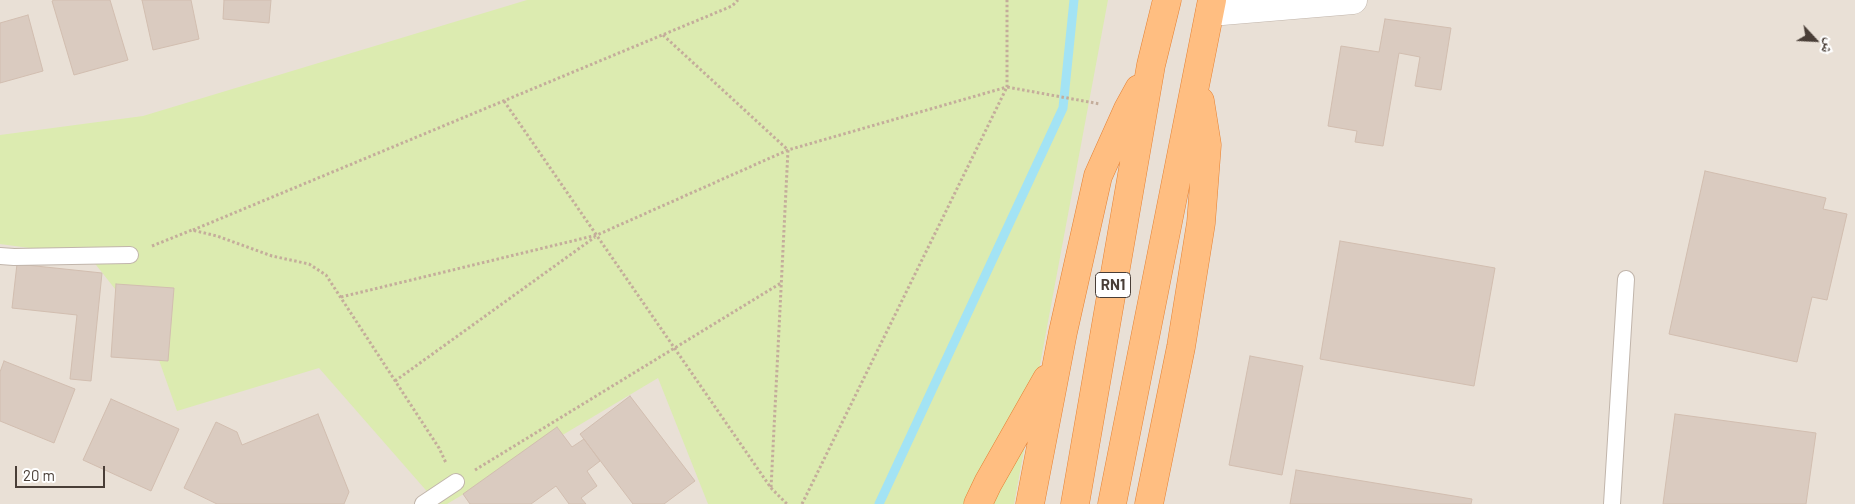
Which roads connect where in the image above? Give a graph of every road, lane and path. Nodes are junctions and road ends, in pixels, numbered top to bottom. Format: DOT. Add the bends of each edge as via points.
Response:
graph roads {
  1 [pos="738,0"];
  2 [pos="1007,0"];
  3 [pos="1168,0"];
  4 [pos="1353,0"];
  5 [pos="1295,2"];
  6 [pos="1211,6"];
  7 [pos="663,35"];
  8 [pos="1152,65"];
  9 [pos="1197,80"];
  10 [pos="1007,87"];
  11 [pos="504,101"];
  12 [pos="1081,101"];
  13 [pos="788,150"];
  14 [pos="192,230"];
  15 [pos="597,235"];
  16 [pos="130,255"];
  17 [pos="0,256"];
  18 [pos="1626,279"];
  19 [pos="781,283"];
  20 [pos="341,297"];
  21 [pos="674,347"];
  22 [pos="1058,360"];
  23 [pos="395,381"];
  24 [pos="456,482"];
  25 [pos="771,488"];
  26 [pos="423,504"];
  27 [pos="787,504"];
  28 [pos="802,504"];
  29 [pos="978,504"];
  30 [pos="1030,504"];
  31 [pos="1075,504"];
  32 [pos="1112,504"];
  33 [pos="1149,504"];
  34 [pos="1612,504"];
  1 -- 7 [label="path" via="732,6"];
  2 -- 10 [label="path"];
  3 -- 8 [label="highway, RN1"];
  4 -- 5 [label="street"];
  5 -- 6 [label="street"];
  6 -- 9 [label="highway, RN1"];
  7 -- 11 [label="path"];
  7 -- 13 [label="path"];
  8 -- 22 [label="highway" via="1098,176"];
  8 -- 31 [label="highway, RN1"];
  9 -- 32 [label="highway, RN1"];
  9 -- 33 [label="highway" via="1207,145 1201,223 1181,347"];
  10 -- 12 [label="path"];
  10 -- 13 [label="path"];
  10 -- 28 [label="path"];
  11 -- 14 [label="path"];
  11 -- 15 [label="path"];
  13 -- 15 [label="path"];
  13 -- 19 [label="path"];
  14 -- 16 [label="path"];
  14 -- 20 [label="path" via="272,256 309,264 326,275"];
  15 -- 20 [label="path"];
  15 -- 21 [label="path"];
  15 -- 23 [label="path"];
  16 -- 17 [label="lane"];
  18 -- 34 [label="lane"];
  19 -- 21 [label="path"];
  19 -- 25 [label="path"];
  20 -- 23 [label="path"];
  21 -- 24 [label="path"];
  21 -- 25 [label="path"];
  22 -- 29 [label="highway"];
  22 -- 30 [label="highway"];
  23 -- 24 [label="path"];
  24 -- 26 [label="lane"];
  25 -- 27 [label="path"];
}
